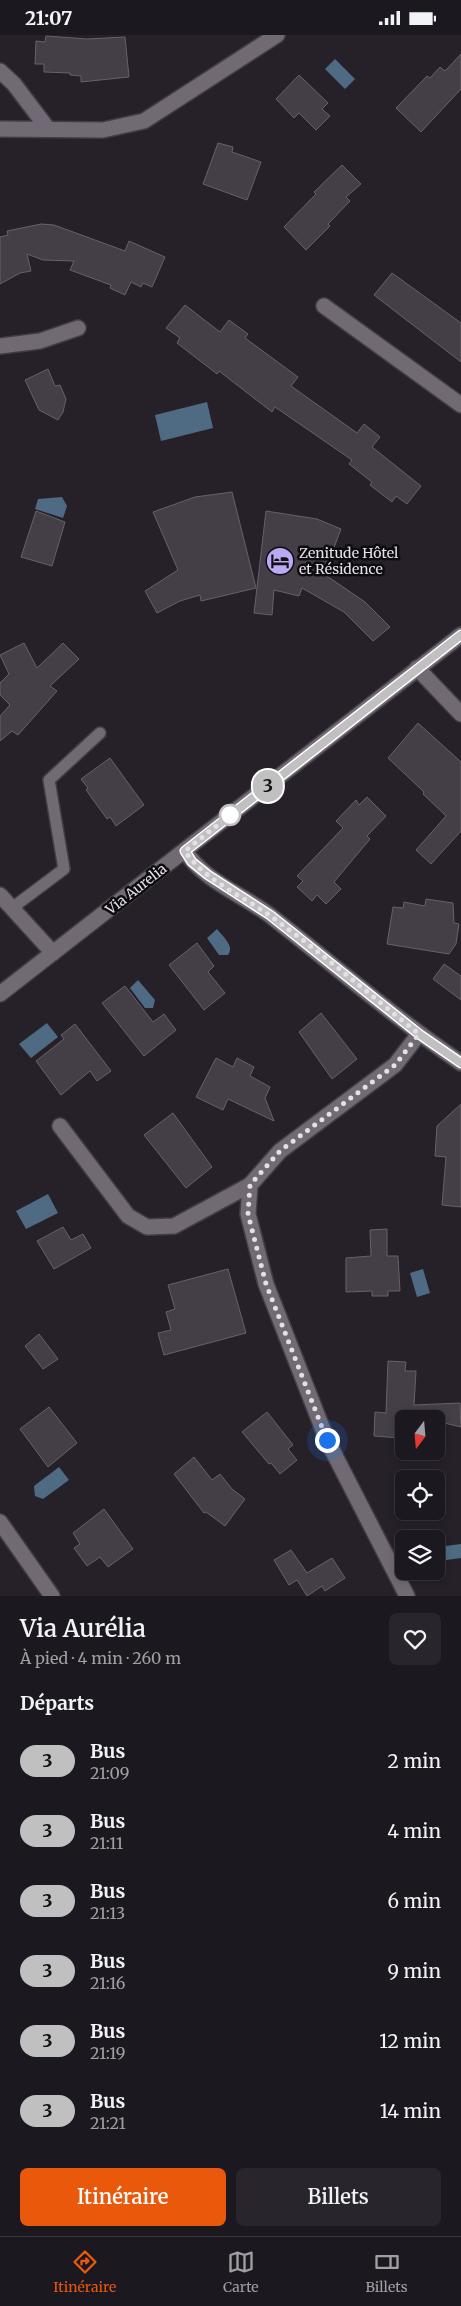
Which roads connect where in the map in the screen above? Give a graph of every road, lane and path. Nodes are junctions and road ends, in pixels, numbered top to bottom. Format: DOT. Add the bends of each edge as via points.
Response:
graph roads {
  1 [pos="277,35"];
  2 [pos="0,71"];
  3 [pos="0,129"];
  4 [pos="48,129"];
  5 [pos="324,305"];
  6 [pos="78,328"];
  7 [pos="0,345"];
  8 [pos="461,405"];
  9 [pos="461,635"];
  10 [pos="417,669"];
  11 [pos="461,714"];
  12 [pos="100,733"];
  13 [pos="185,851"];
  14 [pos="0,895"];
  15 [pos="12,907"];
  16 [pos="53,953"];
  17 [pos="0,994"];
  18 [pos="419,1034"];
  19 [pos="461,1063"];
  20 [pos="60,1126"];
  21 [pos="250,1185"];
  22 [pos="0,1522"];
  23 [pos="52,1596"];
  24 [pos="407,1596"];
  1 -- 4 [label="street" via="144,121 103,130"];
  2 -- 4 [label="street"];
  3 -- 4 [label="street"];
  5 -- 8 [label="street"];
  6 -- 7 [label="street" via="40,341"];
  9 -- 10 [label="street, Via Aurelia"];
  10 -- 11 [label="street"];
  10 -- 13 [label="street, Via Aurelia"];
  12 -- 15 [label="lane" via="49,780 64,869"];
  13 -- 16 [label="street, Via Aurelia"];
  13 -- 18 [label="street" via="192,862 208,875 270,915"];
  14 -- 15 [label="street"];
  15 -- 16 [label="street"];
  16 -- 17 [label="street, Via Aurelia"];
  18 -- 19 [label="street"];
  18 -- 21 [label="street" via="395,1065 280,1151"];
  20 -- 21 [label="street" via="128,1216 147,1227 174,1226"];
  21 -- 24 [label="street" via="248,1214 266,1284 327,1440"];
  22 -- 23 [label="street"];
}
